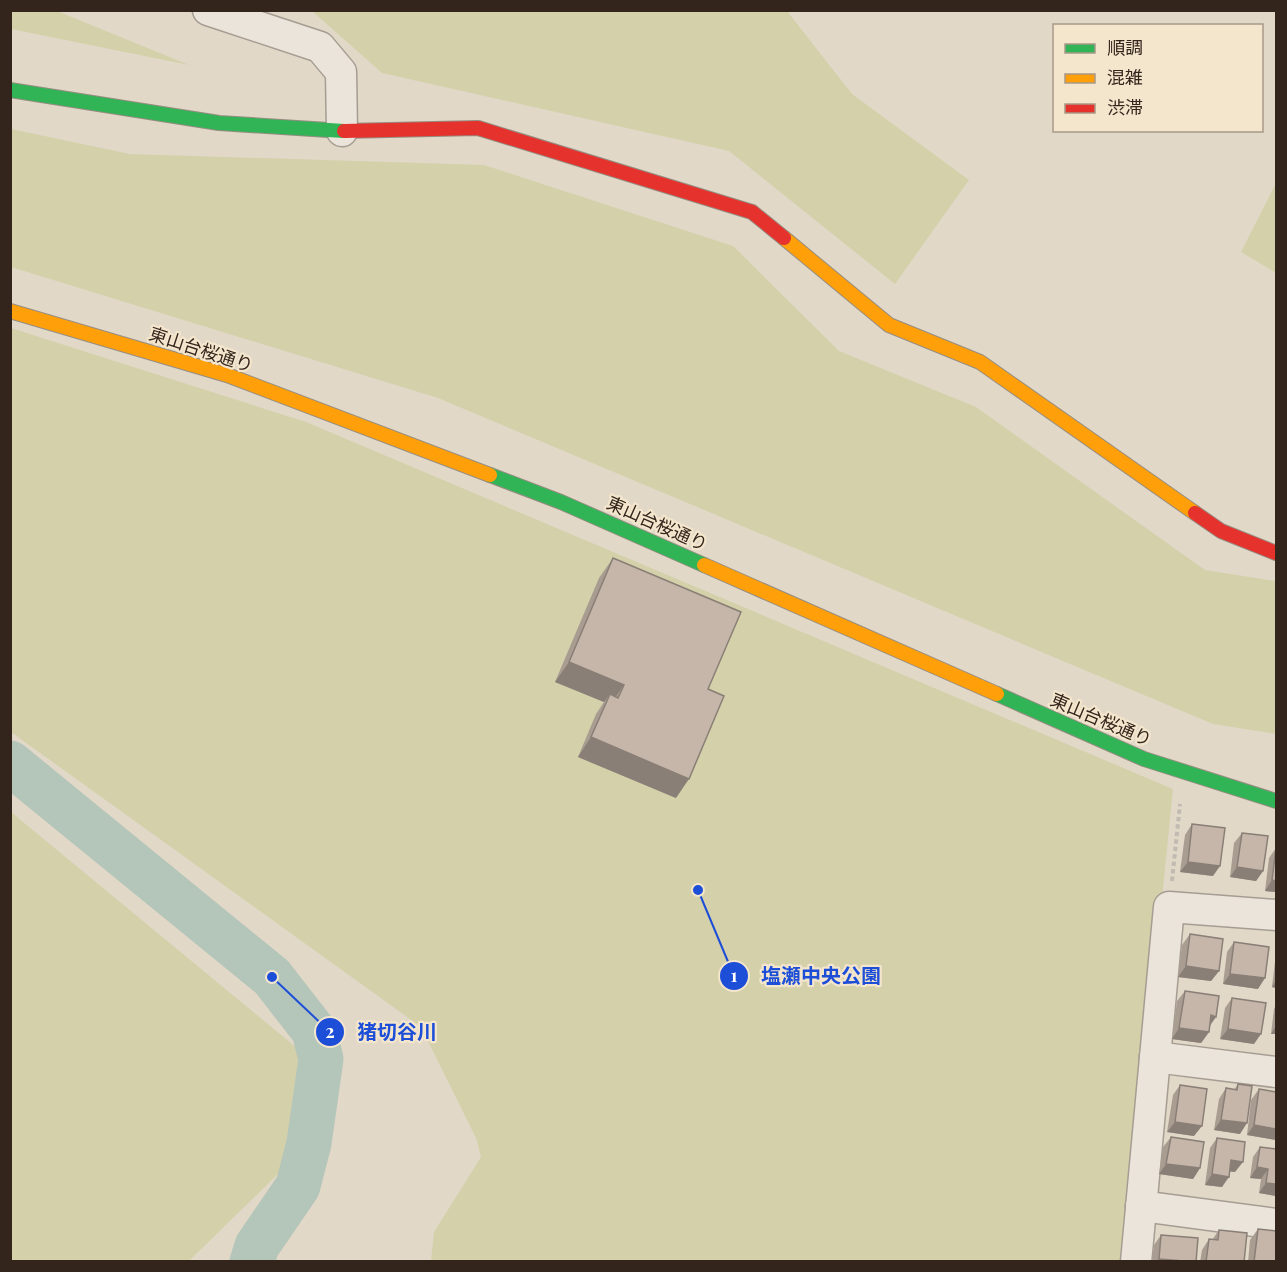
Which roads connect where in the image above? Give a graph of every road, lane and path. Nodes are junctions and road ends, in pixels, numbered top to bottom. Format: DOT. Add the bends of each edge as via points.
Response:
graph roads {
  1 [pos="208,10"];
  2 [pos="10,90"];
  3 [pos="342,131"];
  4 [pos="10,311"];
  5 [pos="1276,553"];
  6 [pos="1276,801"];
  7 [pos="1180,804"];
  8 [pos="1169,907"];
  9 [pos="1276,915"];
  10 [pos="1155,1057"];
  11 [pos="1276,1072"];
  12 [pos="1142,1206"];
  13 [pos="1276,1224"];
  14 [pos="1136,1262"];
  1 -- 3 [label="street" via="320,47 341,72"];
  2 -- 3 [label="street" via="219,123"];
  3 -- 5 [label="street" via="478,128 752,212 889,325 980,362 1221,531"];
  4 -- 6 [label="street, 東山台桜通り" via="227,375 549,498 1144,759"];
  7 -- 8 [label="path"];
  8 -- 9 [label="street"];
  8 -- 10 [label="street"];
  10 -- 11 [label="street"];
  10 -- 12 [label="street"];
  12 -- 13 [label="street"];
  12 -- 14 [label="street"];
}
